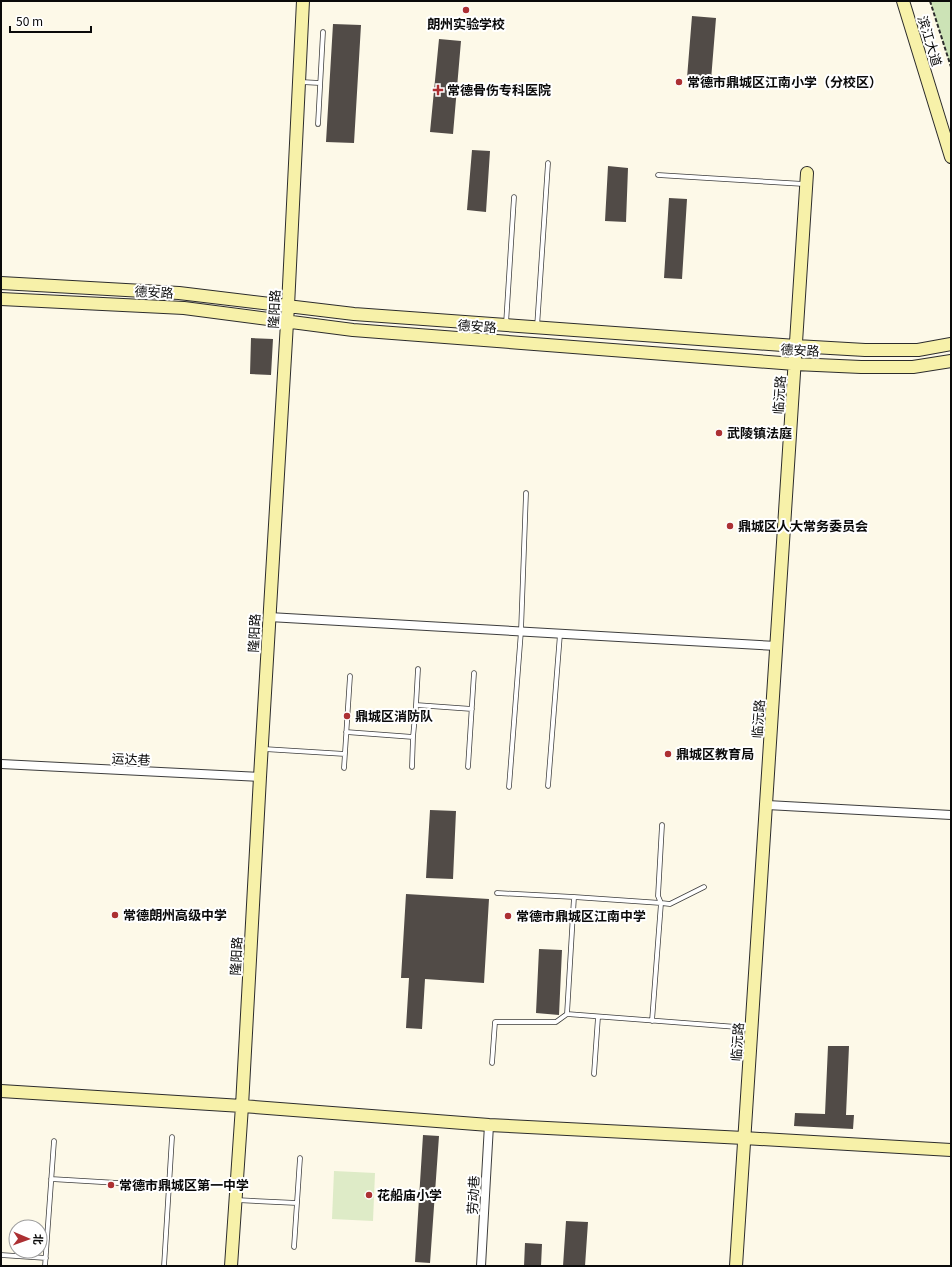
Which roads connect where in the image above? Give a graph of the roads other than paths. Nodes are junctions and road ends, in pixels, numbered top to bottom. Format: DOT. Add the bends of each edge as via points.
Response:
graph roads {
  1 [pos="303,1"];
  2 [pos="903,1"];
  3 [pos="324,32"];
  4 [pos="299,82"];
  5 [pos="320,83"];
  6 [pos="318,124"];
  7 [pos="951,157"];
  8 [pos="548,163"];
  9 [pos="658,175"];
  10 [pos="807,179"];
  11 [pos="514,197"];
  12 [pos="1,283"];
  13 [pos="1,299"];
  14 [pos="288,306"];
  15 [pos="288,322"];
  16 [pos="506,325"];
  17 [pos="537,327"];
  18 [pos="951,344"];
  19 [pos="796,346"];
  20 [pos="951,361"];
  21 [pos="795,364"];
  22 [pos="913,367"];
  23 [pos="951,370"];
  24 [pos="526,493"];
  25 [pos="269,617"];
  26 [pos="521,632"];
  27 [pos="560,634"];
  28 [pos="777,646"];
  29 [pos="418,669"];
  30 [pos="474,673"];
  31 [pos="350,676"];
  32 [pos="416,705"];
  33 [pos="472,709"];
  34 [pos="346,732"];
  35 [pos="414,737"];
  36 [pos="262,749"];
  37 [pos="344,754"];
  38 [pos="1,764"];
  39 [pos="412,767"];
  40 [pos="468,767"];
  41 [pos="344,768"];
  42 [pos="260,777"];
  43 [pos="548,786"];
  44 [pos="509,787"];
  45 [pos="767,805"];
  46 [pos="951,815"];
  47 [pos="662,825"];
  48 [pos="704,887"];
  49 [pos="497,893"];
  50 [pos="574,897"];
  51 [pos="661,903"];
  52 [pos="567,1014"];
  53 [pos="598,1017"];
  54 [pos="652,1021"];
  55 [pos="752,1028"];
  56 [pos="492,1063"];
  57 [pos="594,1074"];
  58 [pos="1,1091"];
  59 [pos="242,1106"];
  60 [pos="489,1125"];
  61 [pos="172,1137"];
  62 [pos="744,1138"];
  63 [pos="54,1141"];
  64 [pos="951,1150"];
  65 [pos="300,1158"];
  66 [pos="51,1179"];
  67 [pos="169,1186"];
  68 [pos="235,1200"];
  69 [pos="298,1203"];
  70 [pos="48,1226"];
  71 [pos="294,1247"];
  72 [pos="164,1266"];
  73 [pos="231,1266"];
  74 [pos="481,1266"];
  75 [pos="736,1266"];
  1 -- 4 [label="street, 隆阳路"];
  2 -- 7 [label="street, 滨江大道"];
  3 -- 5 [label="lane"];
  4 -- 5 [label="lane"];
  4 -- 14 [label="street, 隆阳路"];
  5 -- 6 [label="lane"];
  8 -- 17 [label="lane"];
  9 -- 10 [label="lane"];
  10 -- 19 [label="street, 临沅路"];
  11 -- 16 [label="lane"];
  12 -- 14 [label="street, 德安路" via="179,293"];
  13 -- 15 [label="street, 德安路" via="184,308"];
  14 -- 15 [label="street, 隆阳路"];
  14 -- 16 [label="street, 德安路" via="354,314"];
  15 -- 21 [label="street, 德安路" via="353,330"];
  15 -- 25 [label="street, 隆阳路"];
  16 -- 17 [label="street, 德安路"];
  17 -- 19 [label="street, 德安路"];
  18 -- 19 [label="street, 德安路" via="918,350"];
  19 -- 21 [label="street, 临沅路"];
  20 -- 22 [label="street, 德安路"];
  21 -- 22 [label="street, 德安路"];
  21 -- 28 [label="street, 临沅路"];
  22 -- 23 [label="street"];
  24 -- 26 [label="lane"];
  25 -- 26 [label="street"];
  25 -- 36 [label="street, 隆阳路"];
  26 -- 27 [label="street"];
  26 -- 44 [label="lane"];
  27 -- 28 [label="street"];
  27 -- 43 [label="lane"];
  28 -- 45 [label="street, 临沅路"];
  29 -- 32 [label="lane"];
  30 -- 33 [label="lane"];
  31 -- 34 [label="lane"];
  32 -- 33 [label="lane"];
  32 -- 35 [label="lane"];
  33 -- 40 [label="lane"];
  34 -- 35 [label="lane"];
  34 -- 37 [label="lane"];
  35 -- 39 [label="lane"];
  36 -- 37 [label="lane"];
  36 -- 42 [label="street, 隆阳路"];
  37 -- 41 [label="lane"];
  38 -- 42 [label="street, 运达巷"];
  42 -- 59 [label="street, 隆阳路"];
  45 -- 46 [label="street"];
  45 -- 55 [label="street, 临沅路"];
  47 -- 51 [label="lane" via="658,896"];
  48 -- 51 [label="lane" via="670,904"];
  49 -- 50 [label="lane"];
  50 -- 51 [label="lane"];
  50 -- 52 [label="lane"];
  51 -- 54 [label="lane"];
  52 -- 53 [label="lane"];
  52 -- 56 [label="lane" via="556,1022 495,1022"];
  53 -- 54 [label="lane"];
  53 -- 57 [label="lane"];
  54 -- 55 [label="lane"];
  55 -- 62 [label="street, 临沅路"];
  58 -- 59 [label="street"];
  59 -- 60 [label="street"];
  59 -- 68 [label="street, 隆阳路"];
  60 -- 62 [label="street"];
  60 -- 74 [label="street, 劳动巷"];
  61 -- 67 [label="lane"];
  62 -- 64 [label="street"];
  62 -- 75 [label="street, 临沅路"];
  63 -- 66 [label="lane"];
  65 -- 69 [label="lane"];
  66 -- 67 [label="lane"];
  66 -- 70 [label="lane"];
  67 -- 72 [label="lane"];
  68 -- 69 [label="lane"];
  68 -- 73 [label="street, 隆阳路"];
  69 -- 71 [label="lane"];
}
